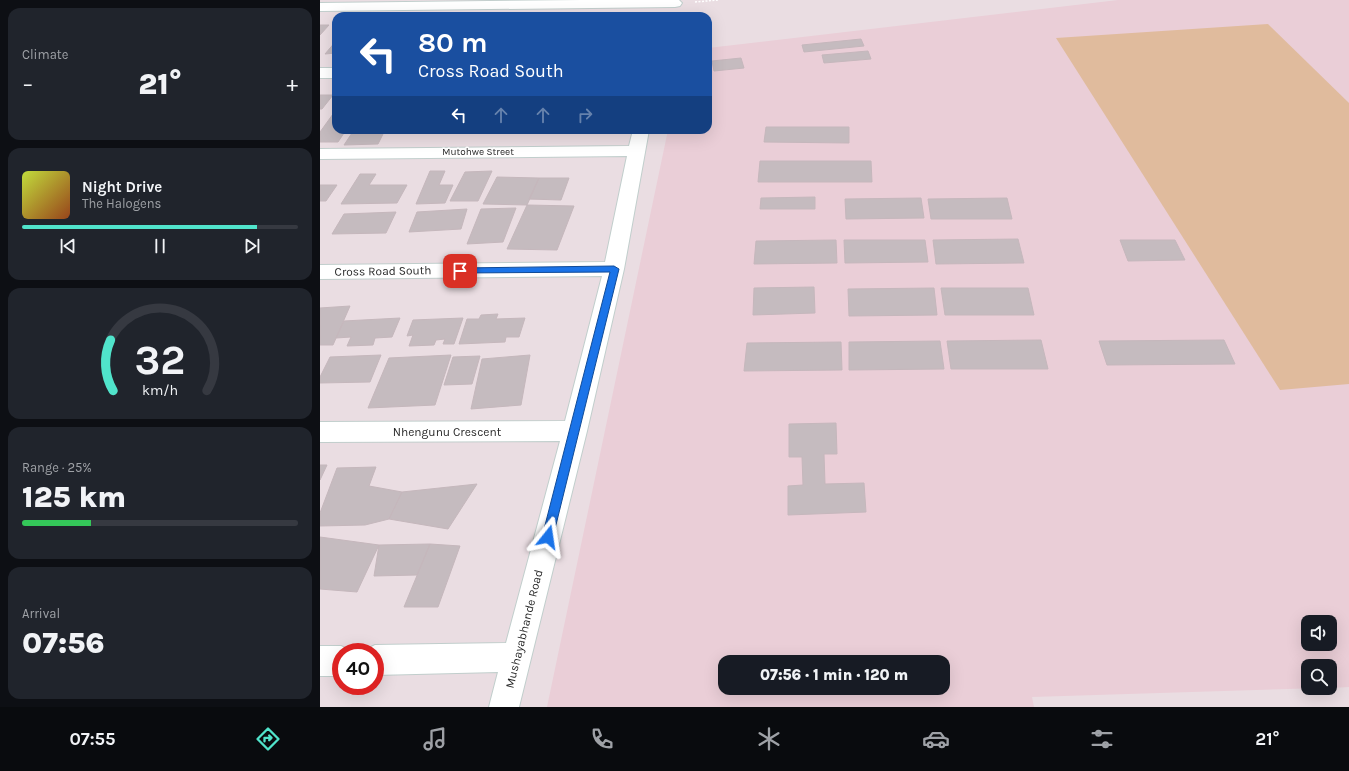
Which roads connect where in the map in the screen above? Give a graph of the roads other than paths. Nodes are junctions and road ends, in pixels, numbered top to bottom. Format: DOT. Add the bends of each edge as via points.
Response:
graph roads {
  1 [pos="674,6"];
  2 [pos="320,7"];
  3 [pos="320,73"];
  4 [pos="332,73"];
  5 [pos="638,141"];
  6 [pos="320,154"];
  7 [pos="614,269"];
  8 [pos="320,272"];
  9 [pos="320,432"];
  10 [pos="575,432"];
  11 [pos="516,657"];
  12 [pos="384,660"];
  13 [pos="320,661"];
  14 [pos="332,661"];
  15 [pos="504,707"];
  1 -- 2 [label="street"];
  3 -- 4 [label="street"];
  5 -- 6 [label="street, Mutohwe Street"];
  5 -- 7 [label="street, Mushayabhande Road"];
  7 -- 8 [label="street, Cross Road South"];
  7 -- 10 [label="street, Mushayabhande Road"];
  9 -- 10 [label="street, Nhengunu Crescent"];
  10 -- 11 [label="street, Mushayabhande Road"];
  11 -- 12 [label="street"];
  11 -- 15 [label="street, Mushayabhande Road"];
  13 -- 14 [label="street"];
}
